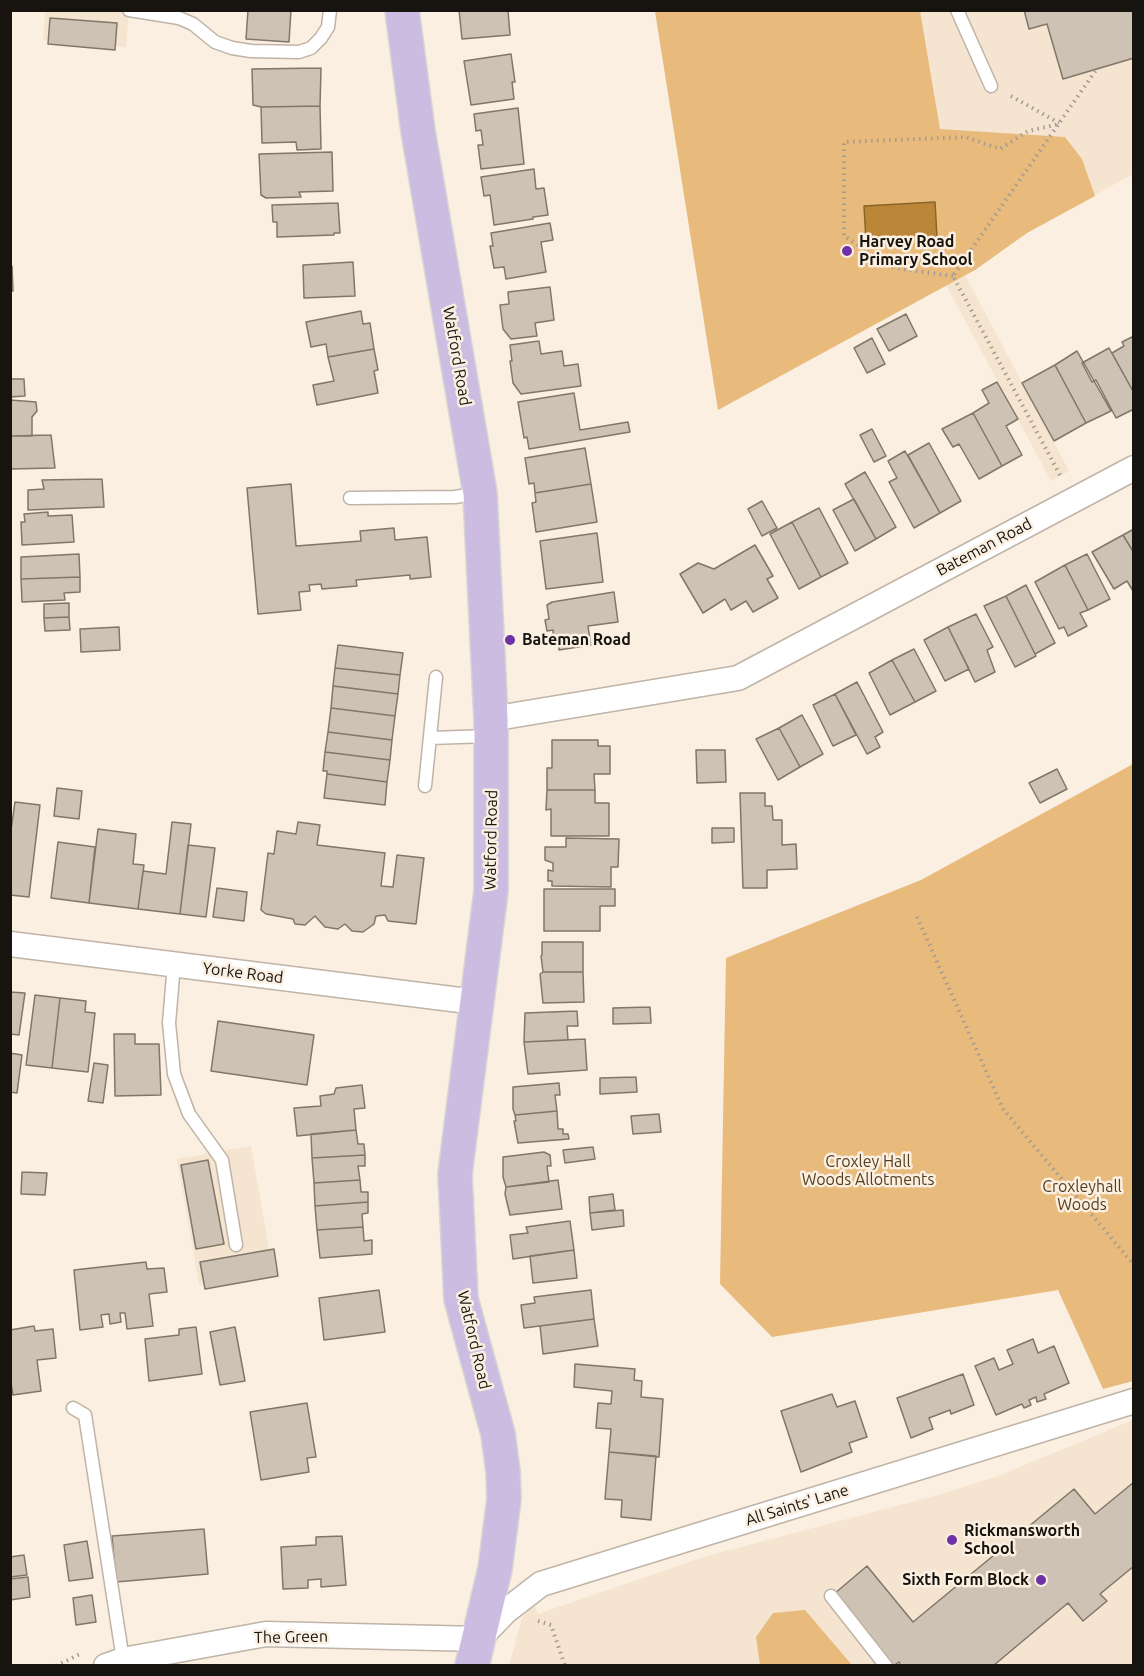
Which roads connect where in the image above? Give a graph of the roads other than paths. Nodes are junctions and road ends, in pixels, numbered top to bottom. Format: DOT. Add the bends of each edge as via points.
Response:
graph roads {
  1 [pos="129,10"];
  2 [pos="330,10"];
  3 [pos="402,10"];
  4 [pos="957,10"];
  5 [pos="992,86"];
  6 [pos="1134,468"];
  7 [pos="480,493"];
  8 [pos="350,498"];
  9 [pos="436,677"];
  10 [pos="491,727"];
  11 [pos="430,738"];
  12 [pos="425,786"];
  13 [pos="10,944"];
  14 [pos="174,964"];
  15 [pos="476,1002"];
  16 [pos="236,1245"];
  17 [pos="1134,1401"];
  18 [pos="72,1408"];
  19 [pos="831,1596"];
  20 [pos="475,1652"];
  21 [pos="115,1663"];
  22 [pos="886,1665"];
  1 -- 2 [label="lane" via="179,18 215,42 232,48 300,52 321,38 328,27"];
  3 -- 7 [label="main road, Watford Road" via="418,131"];
  4 -- 5 [label="lane"];
  6 -- 10 [label="street, Bateman Road" via="738,678"];
  7 -- 8 [label="lane" via="455,497"];
  7 -- 10 [label="main road, Watford Road"];
  9 -- 11 [label="lane"];
  10 -- 11 [label="lane"];
  10 -- 15 [label="main road, Watford Road" via="491,891"];
  11 -- 12 [label="lane"];
  13 -- 14 [label="street, Yorke Road"];
  14 -- 15 [label="street, Yorke Road"];
  14 -- 16 [label="lane" via="169,1023 174,1074 189,1114 222,1160"];
  15 -- 20 [label="main road, Watford Road" via="455,1174 461,1299 498,1434 504,1499 495,1569"];
  17 -- 20 [label="street, All Saints' Lane" via="541,1584 506,1611"];
  18 -- 21 [label="lane" via="85,1415"];
  19 -- 22 [label="lane"];
  20 -- 21 [label="street, The Green" via="266,1634"];
}
